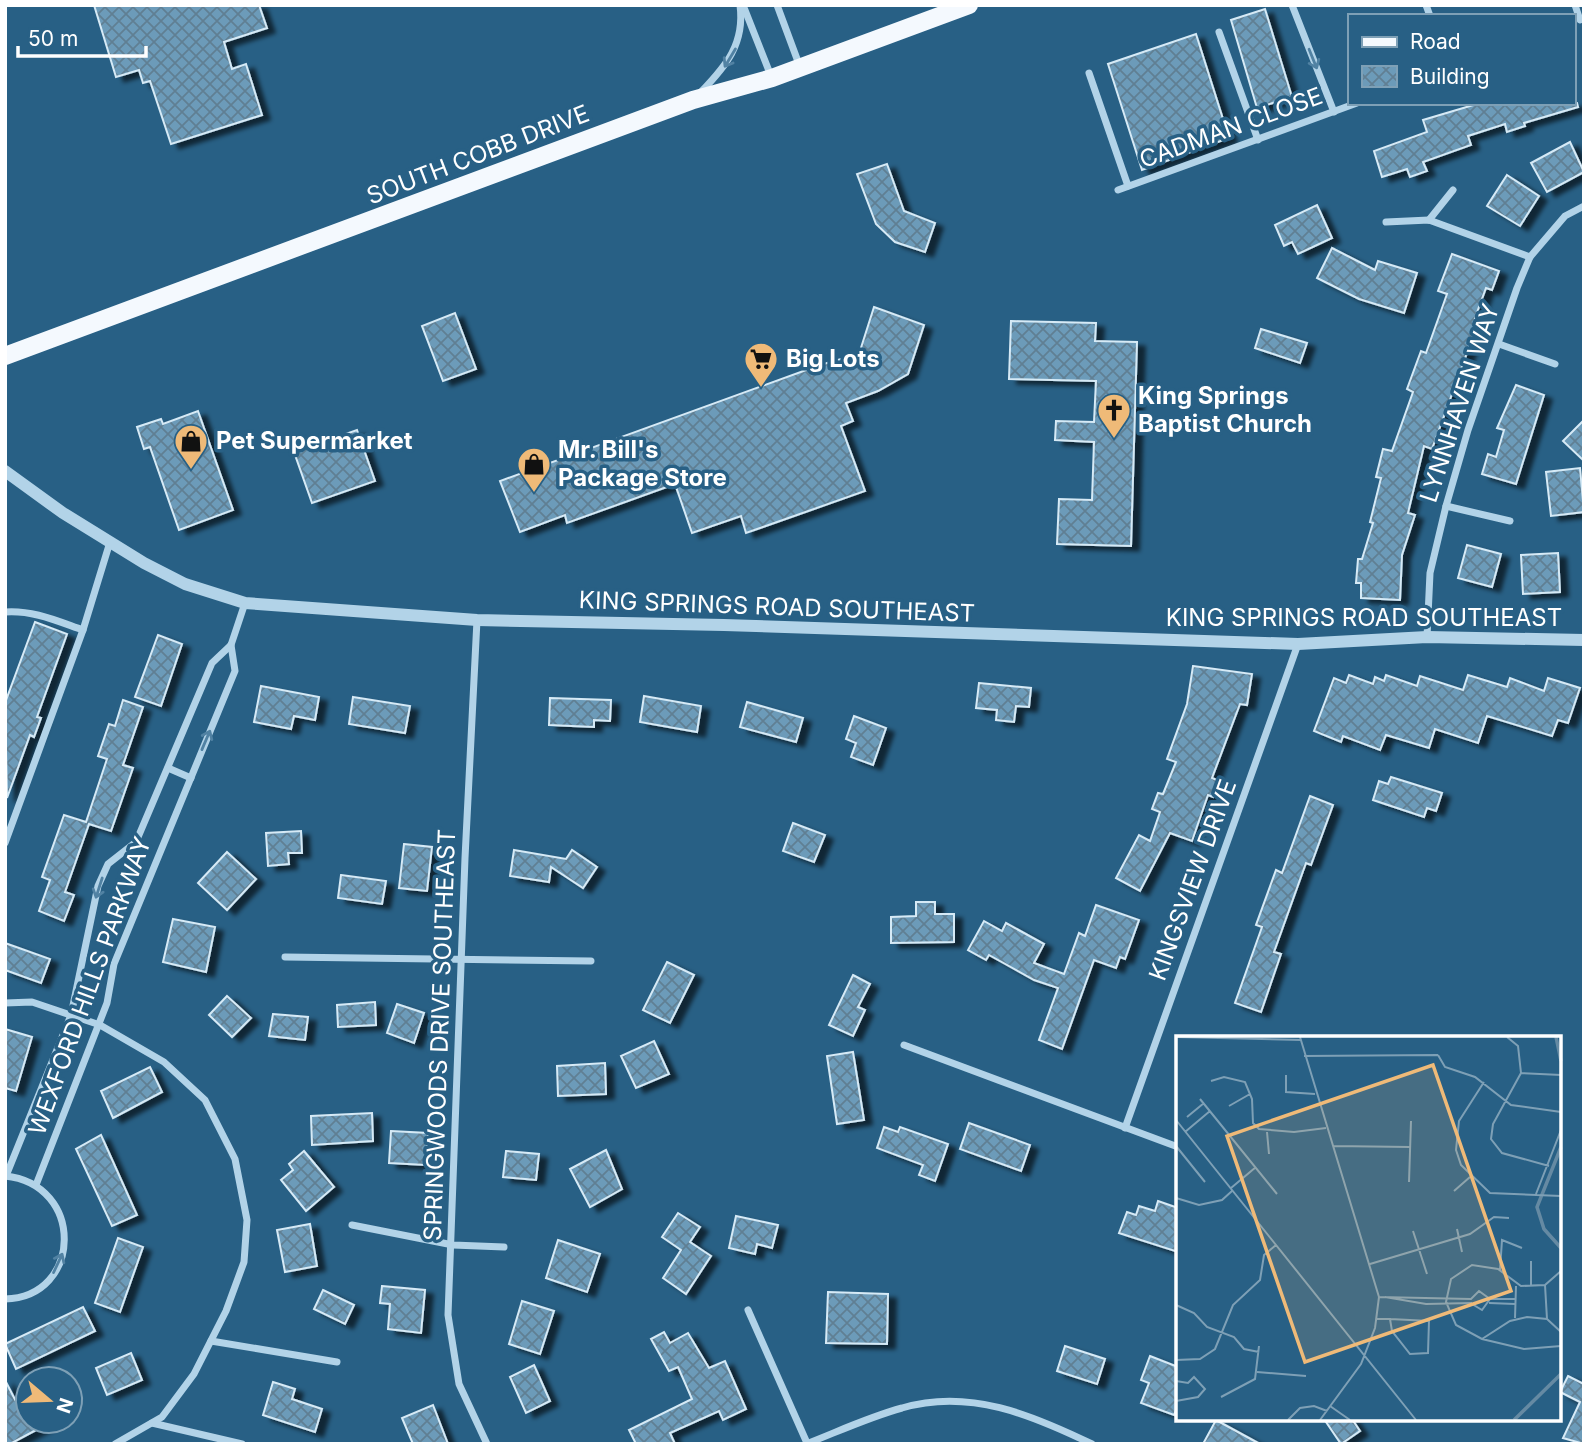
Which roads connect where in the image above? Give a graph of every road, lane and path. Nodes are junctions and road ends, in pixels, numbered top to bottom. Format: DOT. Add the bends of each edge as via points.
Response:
graph roads {
  1 [pos="742,5"];
  2 [pos="777,5"];
  3 [pos="969,5"];
  4 [pos="1292,5"];
  5 [pos="1574,5"];
  6 [pos="1579,20"];
  7 [pos="1219,32"];
  8 [pos="800,68"];
  9 [pos="1089,73"];
  10 [pos="772,78"];
  11 [pos="693,100"];
  12 [pos="1352,105"];
  13 [pos="1334,112"];
  14 [pos="1258,140"];
  15 [pos="1128,186"];
  16 [pos="1118,190"];
  17 [pos="1453,190"];
  18 [pos="1584,206"];
  19 [pos="1429,220"];
  20 [pos="1386,222"];
  21 [pos="1530,257"];
  22 [pos="1499,344"];
  23 [pos="5,356"];
  24 [pos="1555,364"];
  25 [pos="5,471"];
  26 [pos="1446,506"];
  27 [pos="1510,521"];
  28 [pos="110,542"];
  29 [pos="245,603"];
  30 [pos="5,612"];
  31 [pos="477,620"];
  32 [pos="83,630"];
  33 [pos="1427,637"];
  34 [pos="1584,640"];
  35 [pos="1298,644"];
  36 [pos="231,645"];
  37 [pos="168,768"];
  38 [pos="191,778"];
  39 [pos="5,843"];
  40 [pos="285,957"];
  41 [pos="463,959"];
  42 [pos="591,961"];
  43 [pos="5,1003"];
  44 [pos="71,1015"];
  45 [pos="100,1025"];
  46 [pos="904,1045"];
  47 [pos="1125,1128"];
  48 [pos="1176,1146"];
  49 [pos="6,1176"];
  50 [pos="36,1185"];
  51 [pos="352,1225"];
  52 [pos="453,1245"];
  53 [pos="504,1247"];
  54 [pos="5,1298"];
  55 [pos="748,1310"];
  56 [pos="211,1341"];
  57 [pos="337,1362"];
  58 [pos="152,1423"];
  59 [pos="807,1443"];
  60 [pos="115,1444"];
  61 [pos="242,1444"];
  62 [pos="487,1444"];
  63 [pos="1092,1444"];
  1 -- 10 [label="street"];
  1 -- 11 [label="street, one-way" via="734,54"];
  2 -- 8 [label="street"];
  3 -- 8 [label="main road, SOUTH COBB DRIVE"];
  4 -- 13 [label="street, one-way"];
  5 -- 6 [label="street"];
  7 -- 14 [label="street"];
  8 -- 10 [label="main road, SOUTH COBB DRIVE"];
  9 -- 15 [label="street"];
  10 -- 11 [label="main road, SOUTH COBB DRIVE"];
  11 -- 23 [label="main road, SOUTH COBB DRIVE"];
  12 -- 13 [label="street, CADMAN CLOSE"];
  13 -- 14 [label="street, CADMAN CLOSE"];
  14 -- 15 [label="street, CADMAN CLOSE"];
  15 -- 16 [label="street, CADMAN CLOSE"];
  17 -- 19 [label="street"];
  18 -- 21 [label="street, LYNNHAVEN WAY" via="1565,216"];
  19 -- 20 [label="street"];
  19 -- 21 [label="street"];
  21 -- 22 [label="street, LYNNHAVEN WAY"];
  22 -- 24 [label="street"];
  22 -- 26 [label="street, LYNNHAVEN WAY"];
  25 -- 28 [label="street, KING SPRINGS ROAD SOUTHEAST"];
  26 -- 27 [label="street"];
  26 -- 33 [label="street, LYNNHAVEN WAY" via="1430,573"];
  28 -- 29 [label="street, KING SPRINGS ROAD SOUTHEAST" via="185,584"];
  28 -- 32 [label="street"];
  29 -- 31 [label="street, KING SPRINGS ROAD SOUTHEAST"];
  29 -- 36 [label="street, WEXFORD HILLS PARKWAY"];
  30 -- 32 [label="street" via="47,617"];
  31 -- 35 [label="street, KING SPRINGS ROAD SOUTHEAST"];
  31 -- 41 [label="street, SPRINGWOODS DRIVE SOUTHEAST"];
  32 -- 39 [label="street"];
  33 -- 34 [label="street, KING SPRINGS ROAD SOUTHEAST"];
  33 -- 35 [label="street, KING SPRINGS ROAD SOUTHEAST"];
  35 -- 47 [label="street, KINGSVIEW DRIVE"];
  36 -- 37 [label="street, WEXFORD HILLS PARKWAY" via="212,663"];
  38 -- 36 [label="street, WEXFORD HILLS PARKWAY, one-way" via="235,671"];
  37 -- 38 [label="street"];
  37 -- 44 [label="street, WEXFORD HILLS PARKWAY, one-way" via="136,842 108,864 98,886"];
  38 -- 45 [label="street, WEXFORD HILLS PARKWAY" via="114,964"];
  40 -- 41 [label="street"];
  41 -- 42 [label="street"];
  41 -- 52 [label="street, SPRINGWOODS DRIVE SOUTHEAST"];
  43 -- 44 [label="street" via="32,1003"];
  44 -- 45 [label="street"];
  44 -- 49 [label="street, WEXFORD HILLS PARKWAY"];
  45 -- 50 [label="street, WEXFORD HILLS PARKWAY"];
  45 -- 56 [label="street" via="164,1062 205,1100 235,1159 247,1220 244,1262"];
  46 -- 47 [label="street"];
  47 -- 48 [label="street"];
  49 -- 50 [label="street, WEXFORD HILLS PARKWAY"];
  54 -- 50 [label="street, one-way" via="39,1289 56,1271 65,1248 64,1224 54,1202"];
  51 -- 52 [label="street"];
  52 -- 53 [label="street"];
  52 -- 62 [label="street, SPRINGWOODS DRIVE SOUTHEAST" via="448,1315 459,1384"];
  55 -- 59 [label="street"];
  56 -- 57 [label="street"];
  56 -- 58 [label="street" via="194,1374"];
  58 -- 60 [label="street"];
  58 -- 61 [label="street"];
  59 -- 63 [label="street" via="903,1407 952,1400 1005,1407"];
}
